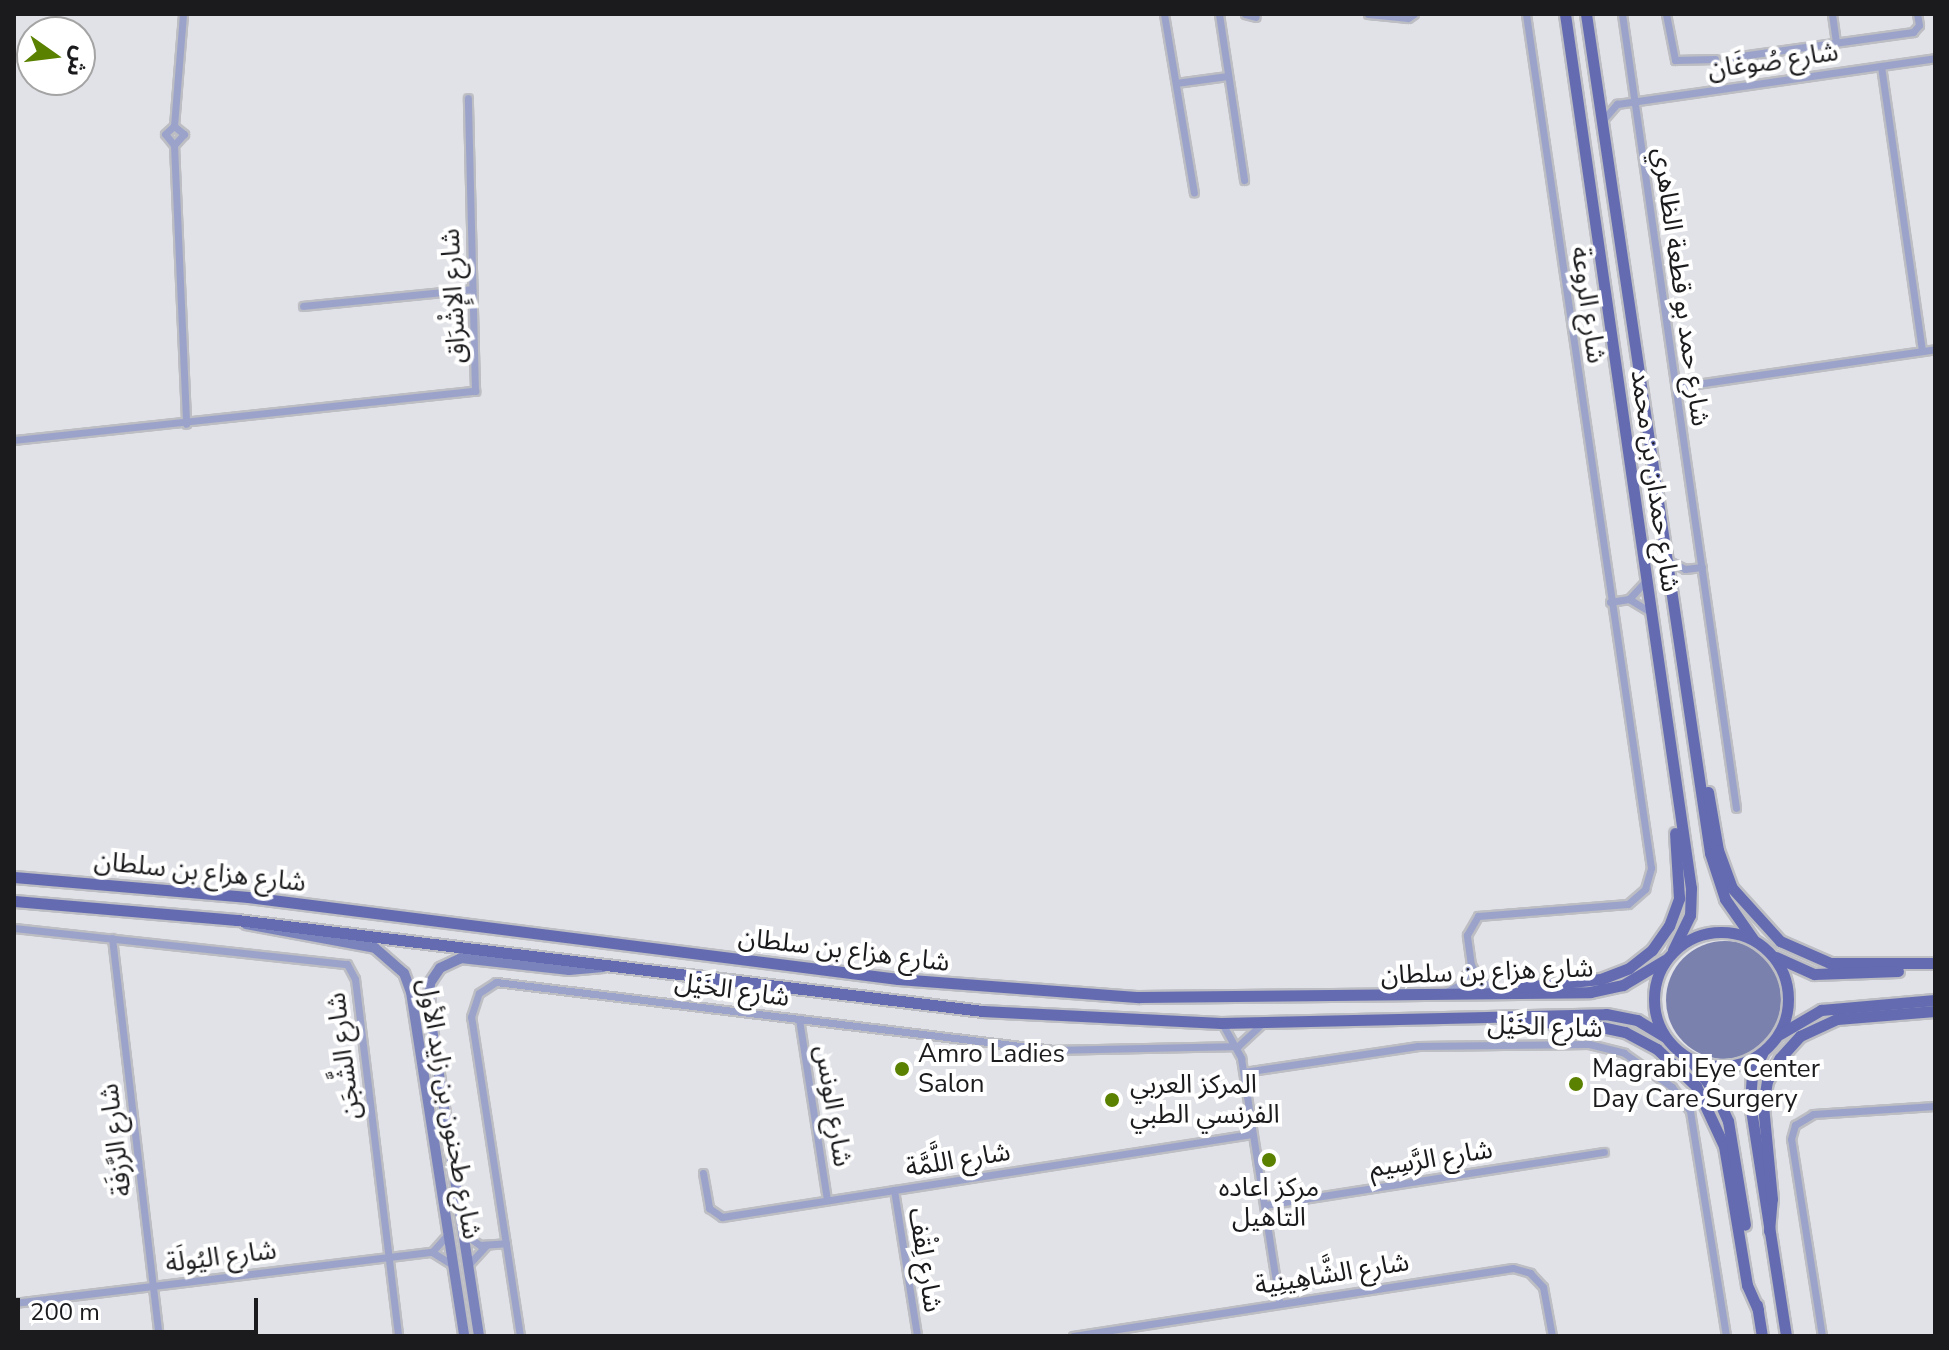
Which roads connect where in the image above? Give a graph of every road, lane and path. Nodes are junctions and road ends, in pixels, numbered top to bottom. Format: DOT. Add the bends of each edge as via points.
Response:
graph roads {
  1 [pos="183,14"];
  2 [pos="1164,14"];
  3 [pos="1219,14"];
  4 [pos="1245,14"];
  5 [pos="1368,14"];
  6 [pos="1414,14"];
  7 [pos="1526,14"];
  8 [pos="1565,14"];
  9 [pos="1586,14"];
  10 [pos="1622,14"];
  11 [pos="1666,14"];
  12 [pos="1832,14"];
  13 [pos="1917,14"];
  14 [pos="1256,17"];
  15 [pos="1836,42"];
  16 [pos="1733,57"];
  17 [pos="1935,58"];
  18 [pos="1715,59"];
  19 [pos="1881,66"];
  20 [pos="1228,76"];
  21 [pos="1176,83"];
  22 [pos="1597,91"];
  23 [pos="468,98"];
  24 [pos="1634,102"];
  25 [pos="1617,104"];
  26 [pos="1602,121"];
  27 [pos="1244,180"];
  28 [pos="1194,193"];
  29 [pos="472,289"];
  30 [pos="303,306"];
  31 [pos="1935,349"];
  32 [pos="1922,351"];
  33 [pos="1676,387"];
  34 [pos="186,424"];
  35 [pos="14,440"];
  36 [pos="1665,559"];
  37 [pos="1702,567"];
  38 [pos="1685,569"];
  39 [pos="1647,580"];
  40 [pos="1670,585"];
  41 [pos="1629,599"];
  42 [pos="1610,602"];
  43 [pos="1652,612"];
  44 [pos="1691,738"];
  45 [pos="1669,741"];
  46 [pos="1736,808"];
  47 [pos="14,877"];
  48 [pos="14,901"];
  49 [pos="237,920"];
  50 [pos="14,928"];
  51 [pos="112,938"];
  52 [pos="1753,939"];
  53 [pos="1673,950"];
  54 [pos="1771,953"];
  55 [pos="1665,960"];
  56 [pos="1471,965"];
  57 [pos="608,966"];
  58 [pos="1935,966"];
  59 [pos="1509,993"];
  60 [pos="1432,997"];
  61 [pos="1935,1000"];
  62 [pos="1935,1011"];
  63 [pos="1514,1017"];
  64 [pos="799,1019"];
  65 [pos="1221,1023"];
  66 [pos="1264,1023"];
  67 [pos="1665,1037"];
  68 [pos="1777,1037"];
  69 [pos="1238,1046"];
  70 [pos="1766,1048"];
  71 [pos="1685,1056"];
  72 [pos="1244,1072"];
  73 [pos="1935,1106"];
  74 [pos="1252,1134"];
  75 [pos="1604,1152"];
  76 [pos="703,1173"];
  77 [pos="894,1190"];
  78 [pos="827,1199"];
  79 [pos="1265,1205"];
  80 [pos="1769,1231"];
  81 [pos="448,1234"];
  82 [pos="464,1234"];
  83 [pos="506,1243"];
  84 [pos="486,1246"];
  85 [pos="432,1252"];
  86 [pos="388,1258"];
  87 [pos="453,1266"];
  88 [pos="468,1266"];
  89 [pos="153,1285"];
  90 [pos="1279,1301"];
  91 [pos="14,1303"];
  92 [pos="1758,1310"];
  93 [pos="1131,1332"];
  94 [pos="159,1336"];
  95 [pos="398,1336"];
  96 [pos="464,1336"];
  97 [pos="479,1336"];
  98 [pos="520,1336"];
  99 [pos="917,1336"];
  100 [pos="1073,1336"];
  101 [pos="1552,1336"];
  102 [pos="1726,1336"];
  103 [pos="1762,1336"];
  104 [pos="1786,1336"];
  105 [pos="1822,1336"];
  1 -- 34 [label="street" via="174,126 165,134 174,145"];
  2 -- 21 [label="street"];
  3 -- 20 [label="street"];
  4 -- 14 [label="street"];
  5 -- 6 [label="street"];
  7 -- 42 [label="street, شارع الروعة"];
  8 -- 39 [label="main road, شارع حمدان بن محمد"];
  9 -- 22 [label="main road, شارع حمدان بن محمد"];
  10 -- 24 [label="street, شارع حمد بو قطعة الظاهري"];
  11 -- 18 [label="street" via="1675,60"];
  12 -- 15 [label="street"];
  13 -- 15 [label="street" via="1916,31"];
  15 -- 16 [label="street"];
  17 -- 19 [label="street, شارع صُوغَان"];
  19 -- 24 [label="street, شارع صُوغَان"];
  19 -- 32 [label="street"];
  20 -- 21 [label="street"];
  20 -- 27 [label="street"];
  21 -- 28 [label="street"];
  22 -- 25 [label="street"];
  22 -- 26 [label="main road, شارع حمدان بن محمد"];
  23 -- 29 [label="street, شارع الإِشْرَاق"];
  24 -- 25 [label="street, شارع صُوغَان"];
  24 -- 33 [label="street, شارع حمد بو قطعة الظاهري"];
  25 -- 26 [label="street"];
  26 -- 36 [label="main road, شارع حمدان بن محمد"];
  29 -- 30 [label="street"];
  29 -- 34 [label="street, شارع الإِشْرَاق" via="479,381 471,394"];
  31 -- 32 [label="street"];
  32 -- 33 [label="street"];
  33 -- 37 [label="street, شارع حمد بو قطعة الظاهري"];
  34 -- 35 [label="street, شارع الإِشْرَاق"];
  36 -- 38 [label="street"];
  36 -- 40 [label="main road, شارع حمدان بن محمد"];
  37 -- 38 [label="street"];
  37 -- 46 [label="street, شارع حمد بو قطعة الظاهري"];
  38 -- 40 [label="street"];
  39 -- 41 [label="street"];
  39 -- 43 [label="main road, شارع حمدان بن محمد"];
  40 -- 44 [label="main road, شارع حمدان بن محمد"];
  41 -- 42 [label="street"];
  41 -- 43 [label="street"];
  42 -- 56 [label="street, شارع الروعة" via="1650,879 1637,898 1617,907 1478,916 1467,935"];
  43 -- 45 [label="main road, شارع حمدان بن محمد"];
  44 -- 52 [label="main road, شارع حمدان بن محمد" via="1716,877"];
  44 -- 58 [label="main road" via="1725,872 1766,930 1796,952 1830,963"];
  45 -- 53 [label="main road, شارع حمدان بن محمد" via="1691,901 1686,927"];
  45 -- 59 [label="main road" via="1667,779 1680,883 1675,912 1661,938 1641,960 1615,975"];
  47 -- 60 [label="main road, شارع هزاع بن سلطان" via="234,896 984,987 1208,999"];
  48 -- 49 [label="main road, شارع هزاع بن سلطان"];
  49 -- 57 [label="main road, شارع هزاع بن سلطان"];
  49 -- 81 [label="street, شارع طحنون بن زايد الأول" via="269,931 375,948 404,973"];
  50 -- 51 [label="street, شارع الشَّجَن"];
  51 -- 86 [label="street, شارع الشَّجَن" via="347,964 355,979"];
  51 -- 89 [label="street, شارع الرَّزفَة"];
  52 -- 53 [label="main road" via="1711,932"];
  52 -- 54 [label="main road"];
  53 -- 55 [label="main road"];
  54 -- 58 [label="main road" via="1814,974"];
  54 -- 68 [label="main road" via="1788,994"];
  55 -- 59 [label="main road, شارع هزاع بن سلطان" via="1607,989"];
  55 -- 67 [label="main road" via="1653,999"];
  56 -- 59 [label="street" via="1481,982"];
  56 -- 60 [label="street" via="1461,984"];
  57 -- 65 [label="main road, شارع هزاع بن سلطان" via="908,1004"];
  57 -- 82 [label="street, شارع طحنون بن زايد الأول" via="559,969 461,958 434,975 429,1011"];
  59 -- 60 [label="main road, شارع هزاع بن سلطان"];
  61 -- 68 [label="main road" via="1821,1010"];
  62 -- 80 [label="main road" via="1837,1019 1800,1036 1780,1058 1767,1081 1763,1106 1772,1199"];
  63 -- 66 [label="main road, شارع هزاع بن سلطان"];
  63 -- 67 [label="main road, شارع هزاع بن سلطان" via="1622,1015"];
  63 -- 92 [label="main road" via="1625,1032 1657,1049 1696,1086 1724,1146 1747,1285"];
  64 -- 69 [label="street, شارع الخَيْل" via="1053,1050"];
  64 -- 78 [label="street, شارع الونس"];
  64 -- 83 [label="street, شارع الخَيْل" via="516,982 487,986 474,1002 471,1017"];
  65 -- 66 [label="main road, شارع هزاع بن سلطان"];
  65 -- 69 [label="street"];
  66 -- 69 [label="street"];
  67 -- 71 [label="main road"];
  68 -- 70 [label="main road"];
  69 -- 72 [label="street"];
  70 -- 71 [label="main road" via="1727,1066"];
  70 -- 80 [label="main road" via="1752,1074 1750,1103"];
  71 -- 92 [label="main road" via="1715,1092 1728,1121"];
  72 -- 74 [label="street"];
  72 -- 102 [label="street, شارع الخَيْل" via="1418,1046 1589,1044 1624,1053 1672,1087 1690,1111"];
  73 -- 105 [label="street" via="1813,1114 1795,1125 1791,1139"];
  74 -- 77 [label="street, شارع اللَّمَّة"];
  74 -- 79 [label="street"];
  75 -- 79 [label="street, شارع الرَّسِيم"];
  76 -- 78 [label="street, شارع اللَّمَّة" via="709,1208 717,1216"];
  77 -- 78 [label="street, شارع اللَّمَّة"];
  77 -- 99 [label="street, شارع لِقْف"];
  79 -- 90 [label="street"];
  80 -- 104 [label="main road"];
  81 -- 85 [label="street"];
  81 -- 87 [label="street, شارع طحنون بن زايد الأول"];
  82 -- 84 [label="street"];
  82 -- 88 [label="street, شارع طحنون بن زايد الأول"];
  83 -- 84 [label="street"];
  83 -- 98 [label="street, شارع الخَيْل"];
  84 -- 88 [label="street"];
  85 -- 86 [label="street, شارع اليُولَة"];
  85 -- 87 [label="street"];
  86 -- 89 [label="street, شارع اليُولَة"];
  86 -- 95 [label="street, شارع الشَّجَن"];
  87 -- 96 [label="street, شارع طحنون بن زايد الأول"];
  88 -- 97 [label="street, شارع طحنون بن زايد الأول"];
  89 -- 91 [label="street, شارع اليُولَة"];
  89 -- 94 [label="street, شارع الرَّزفَة"];
  90 -- 93 [label="street, شارع الشَّاهِينِية"];
  90 -- 101 [label="street, شارع الشَّاهِينِية" via="1519,1269 1543,1287"];
  92 -- 103 [label="main road"];
  93 -- 100 [label="street, شارع الشَّاهِينِية"];
}
